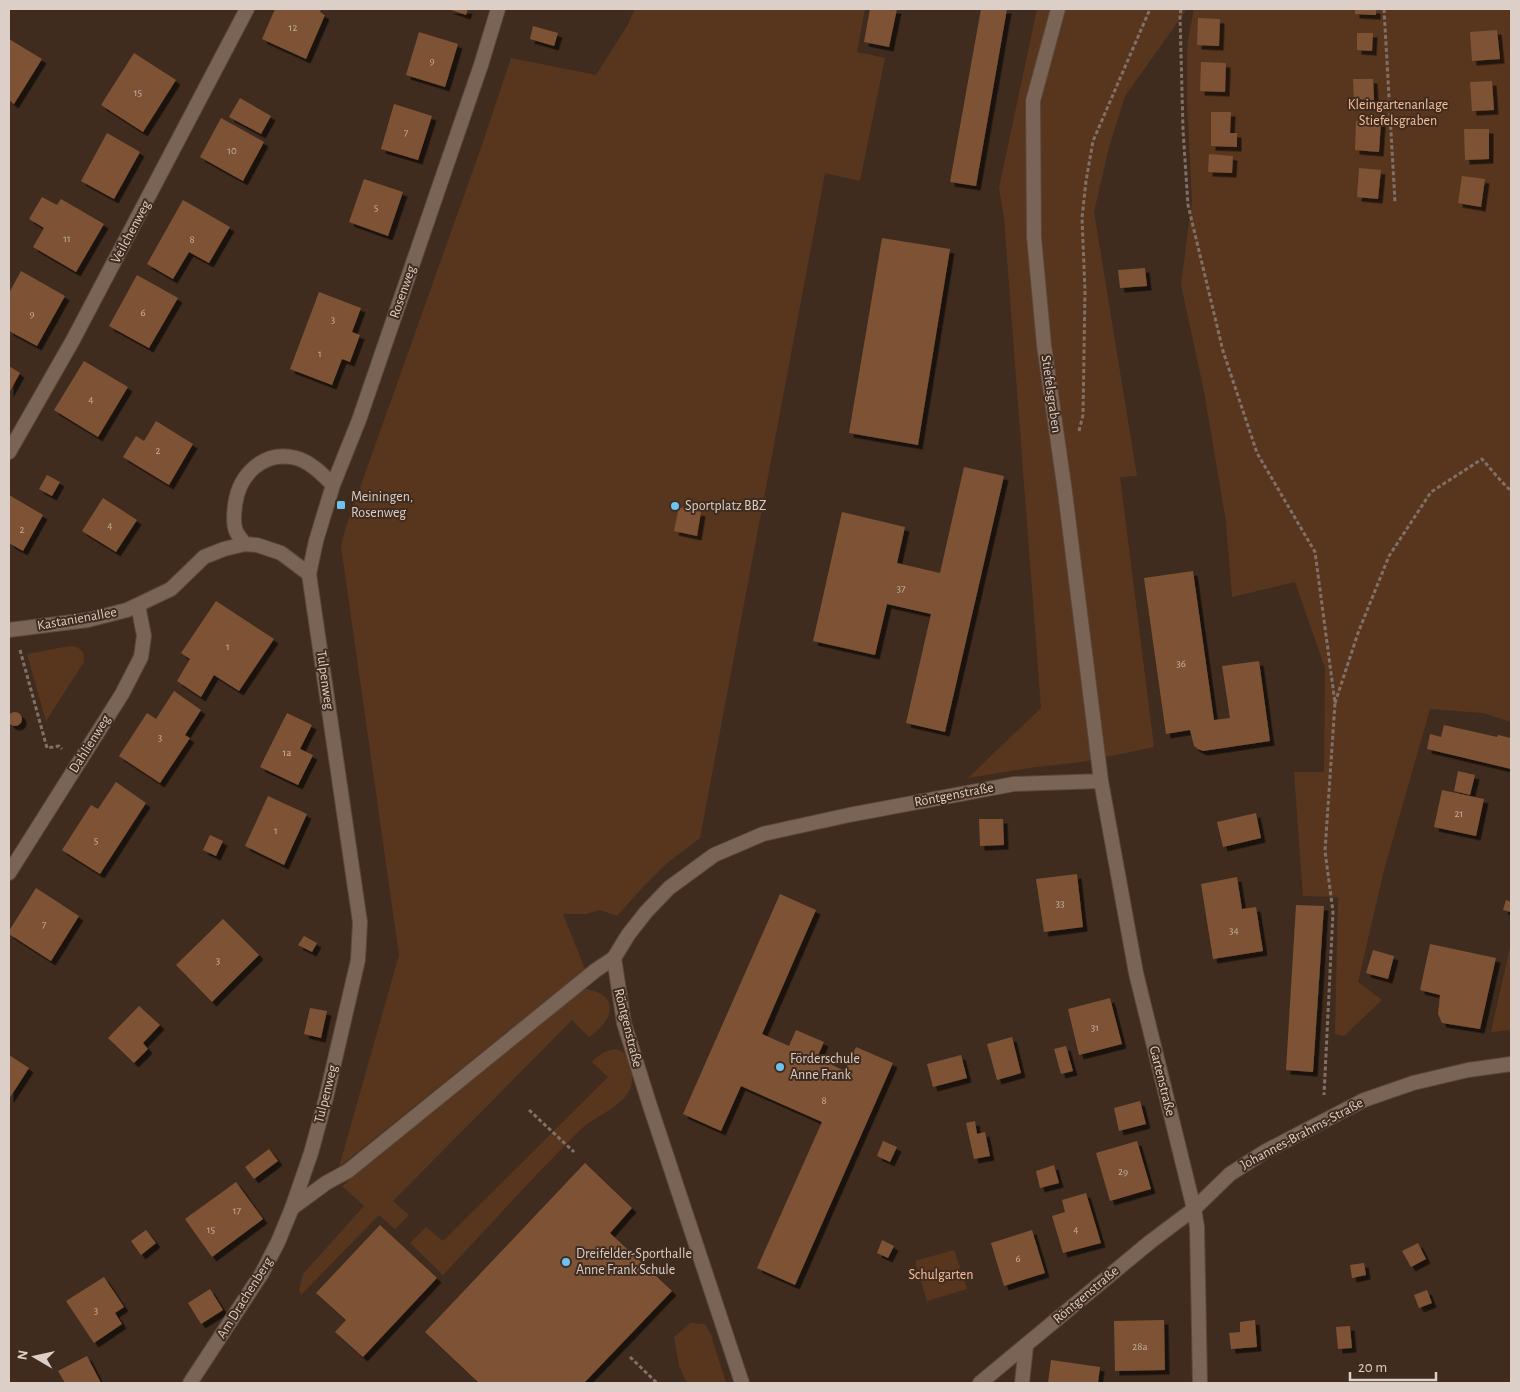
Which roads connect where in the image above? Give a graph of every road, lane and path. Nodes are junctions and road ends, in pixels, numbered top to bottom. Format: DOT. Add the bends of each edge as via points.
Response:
graph roads {
  1 [pos="247,9"];
  2 [pos="498,9"];
  3 [pos="1058,9"];
  4 [pos="1150,9"];
  5 [pos="1181,9"];
  6 [pos="1384,9"];
  7 [pos="1394,202"];
  8 [pos="1079,434"];
  9 [pos="9,452"];
  10 [pos="333,485"];
  11 [pos="1511,491"];
  12 [pos="245,544"];
  13 [pos="309,574"];
  14 [pos="138,605"];
  15 [pos="12,630"];
  16 [pos="1335,703"];
  17 [pos="80,760"];
  18 [pos="1101,781"];
  19 [pos="9,873"];
  20 [pos="614,958"];
  21 [pos="1511,1064"];
  22 [pos="529,1110"];
  23 [pos="1322,1121"];
  24 [pos="574,1152"];
  25 [pos="292,1208"];
  26 [pos="1194,1209"];
  27 [pos="1026,1346"];
  28 [pos="630,1357"];
  29 [pos="190,1383"];
  30 [pos="657,1383"];
  31 [pos="742,1383"];
  32 [pos="980,1383"];
  33 [pos="1022,1383"];
  34 [pos="1200,1383"];
  1 -- 9 [label="street, Veilchenweg"];
  2 -- 10 [label="street, Rosenweg" via="359,420"];
  3 -- 18 [label="street, Stiefelsgraben" via="1033,101 1034,237 1044,345"];
  4 -- 8 [label="path" via="1093,141 1086,181 1082,218 1086,291 1083,415"];
  5 -- 16 [label="path" via="1188,205 1223,351 1257,453 1315,552"];
  6 -- 7 [label="path"];
  10 -- 12 [label="street" via="320,472 297,459 283,457 261,462 250,470 236,498 236,530"];
  10 -- 13 [label="street, Rosenweg"];
  11 -- 16 [label="path" via="1482,459 1431,492 1389,556 1358,633"];
  12 -- 13 [label="street, Kastanienallee" via="281,553"];
  12 -- 14 [label="street, Kastanienallee" via="224,548 204,557 171,589"];
  13 -- 25 [label="street, Tulpenweg" via="360,922 358,960 326,1098"];
  14 -- 15 [label="street, Kastanienallee" via="88,620"];
  14 -- 17 [label="street, Dahlienweg" via="144,636 141,657 122,694"];
  15 -- 17 [label="path" via="47,748 59,746"];
  16 -- 23 [label="path" via="1325,851 1333,912"];
  17 -- 19 [label="street, Dahlienweg"];
  18 -- 20 [label="street, Röntgenstraße" via="1014,784 849,815 755,837 714,855 669,888 646,912"];
  18 -- 26 [label="street, Gartenstraße" via="1136,974"];
  20 -- 25 [label="street" via="348,1171"];
  20 -- 31 [label="street, Röntgenstraße" via="624,1023"];
  21 -- 23 [label="street, Johannes-Brahms-Straße" via="1413,1082 1364,1100"];
  22 -- 24 [label="path"];
  23 -- 26 [label="street, Johannes-Brahms-Straße" via="1230,1174"];
  25 -- 29 [label="street, Am Drachenberg" via="262,1273"];
  26 -- 27 [label="street, Röntgenstraße"];
  26 -- 34 [label="street, Gartenstraße"];
  27 -- 32 [label="street, Röntgenstraße"];
  27 -- 33 [label="street"];
  28 -- 30 [label="path"];
}
